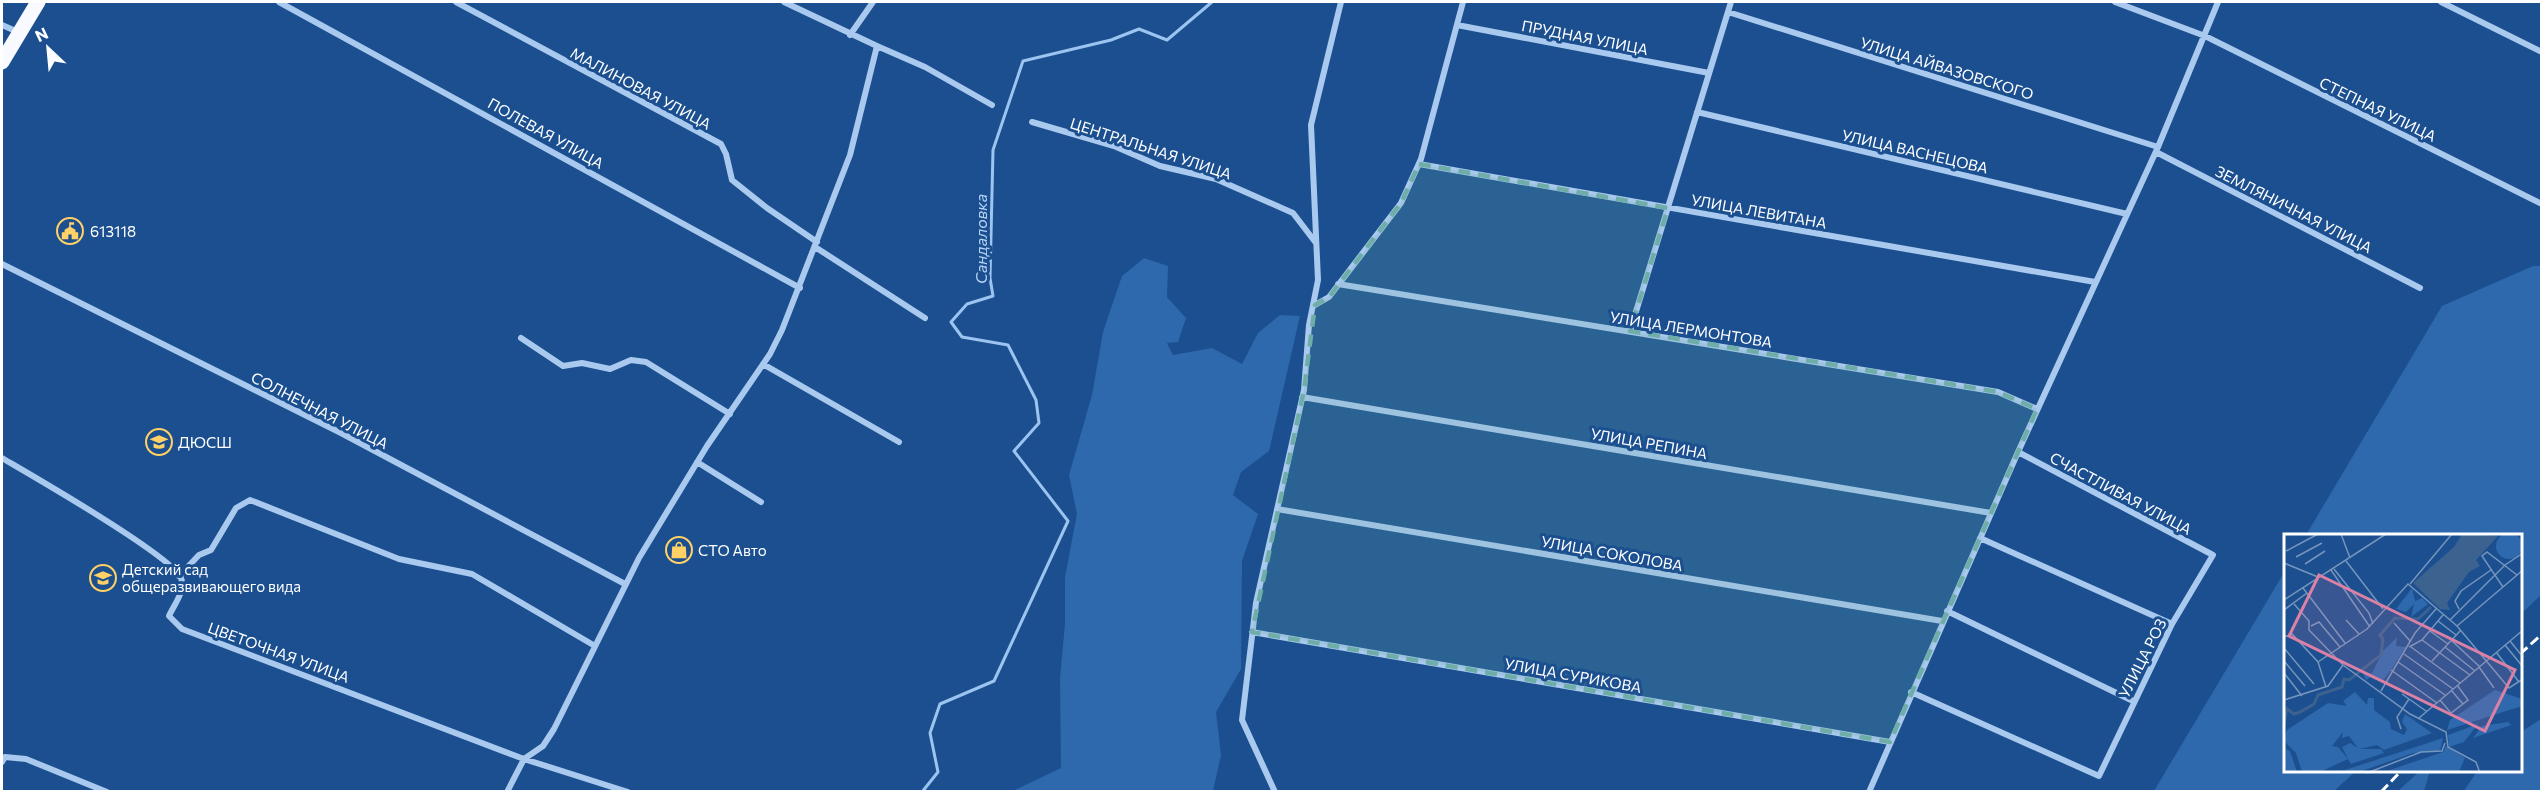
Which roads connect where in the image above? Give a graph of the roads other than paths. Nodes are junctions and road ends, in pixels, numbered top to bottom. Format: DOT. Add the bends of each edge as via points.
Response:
graph roads {
  1 [pos="38,2"];
  2 [pos="279,2"];
  3 [pos="456,2"];
  4 [pos="784,2"];
  5 [pos="873,2"];
  6 [pos="1341,2"];
  7 [pos="1463,2"];
  8 [pos="1731,2"];
  9 [pos="2115,2"];
  10 [pos="2218,2"];
  11 [pos="2441,2"];
  12 [pos="1728,12"];
  13 [pos="2,25"];
  14 [pos="1457,25"];
  15 [pos="19,32"];
  16 [pos="850,35"];
  17 [pos="2205,36"];
  18 [pos="877,46"];
  19 [pos="2541,52"];
  20 [pos="2,62"];
  21 [pos="1709,73"];
  22 [pos="992,105"];
  23 [pos="1697,112"];
  24 [pos="1032,122"];
  25 [pos="2157,149"];
  26 [pos="1419,164"];
  27 [pos="2541,204"];
  28 [pos="1668,208"];
  29 [pos="2127,214"];
  30 [pos="1317,243"];
  31 [pos="816,244"];
  32 [pos="2,264"];
  33 [pos="2095,282"];
  34 [pos="1338,284"];
  35 [pos="800,288"];
  36 [pos="2420,288"];
  37 [pos="1315,305"];
  38 [pos="925,318"];
  39 [pos="1630,331"];
  40 [pos="521,338"];
  41 [pos="763,364"];
  42 [pos="1302,396"];
  43 [pos="2037,410"];
  44 [pos="730,414"];
  45 [pos="899,442"];
  46 [pos="2018,452"];
  47 [pos="2,458"];
  48 [pos="697,462"];
  49 [pos="761,502"];
  50 [pos="1277,510"];
  51 [pos="1991,513"];
  52 [pos="1980,538"];
  53 [pos="2213,555"];
  54 [pos="179,576"];
  55 [pos="625,584"];
  56 [pos="1947,611"];
  57 [pos="1942,621"];
  58 [pos="2172,624"];
  59 [pos="1252,632"];
  60 [pos="595,646"];
  61 [pos="1911,692"];
  62 [pos="2133,701"];
  63 [pos="1890,742"];
  64 [pos="3,759"];
  65 [pos="524,759"];
  66 [pos="107,792"];
  67 [pos="507,792"];
  68 [pos="628,792"];
  69 [pos="1275,792"];
  70 [pos="1869,792"];
  1 -- 15 [label="highway"];
  2 -- 35 [label="street, ПОЛЕВАЯ УЛИЦА"];
  3 -- 31 [label="street, МАЛИНОВАЯ УЛИЦА" via="721,144 732,180"];
  4 -- 16 [label="street"];
  5 -- 16 [label="street"];
  6 -- 30 [label="street" via="1311,125"];
  7 -- 14 [label="street"];
  8 -- 12 [label="street"];
  9 -- 17 [label="street, СТЕПНАЯ УЛИЦА"];
  10 -- 17 [label="street"];
  11 -- 19 [label="street"];
  12 -- 21 [label="street"];
  12 -- 25 [label="street, УЛИЦА АЙВАЗОВСКОГО"];
  13 -- 15 [label="street"];
  14 -- 21 [label="street, ПРУДНАЯ УЛИЦА"];
  14 -- 26 [label="street"];
  15 -- 20 [label="highway"];
  16 -- 18 [label="street"];
  17 -- 25 [label="street"];
  17 -- 27 [label="street, СТЕПНАЯ УЛИЦА"];
  18 -- 22 [label="street" via="925,67"];
  18 -- 31 [label="street" via="850,155"];
  21 -- 23 [label="street"];
  23 -- 28 [label="street"];
  23 -- 29 [label="street, УЛИЦА ВАСНЕЦОВА"];
  24 -- 30 [label="street, ЦЕНТРАЛЬНАЯ УЛИЦА" via="1114,146 1160,166 1216,179 1293,213"];
  25 -- 29 [label="street"];
  25 -- 36 [label="street, ЗЕМЛЯНИЧНАЯ УЛИЦА"];
  26 -- 28 [label="street, УЛИЦА ЛЕВИТАНА"];
  26 -- 34 [label="street" via="1401,203"];
  28 -- 33 [label="street, УЛИЦА ЛЕВИТАНА"];
  28 -- 39 [label="street"];
  29 -- 33 [label="street"];
  30 -- 37 [label="street"];
  31 -- 35 [label="street"];
  31 -- 38 [label="street, МАЛИНОВАЯ УЛИЦА"];
  32 -- 55 [label="street, СОЛНЕЧНАЯ УЛИЦА" via="341,433"];
  33 -- 43 [label="street"];
  34 -- 37 [label="street" via="1329,297"];
  34 -- 39 [label="street, УЛИЦА ЛЕРМОНТОВА"];
  35 -- 41 [label="street"];
  37 -- 42 [label="street"];
  39 -- 43 [label="street, УЛИЦА ЛЕРМОНТОВА" via="1998,392"];
  40 -- 44 [label="street" via="563,366 582,363 610,369 631,360 646,362"];
  41 -- 44 [label="street"];
  41 -- 45 [label="street"];
  42 -- 50 [label="street"];
  42 -- 51 [label="street, УЛИЦА РЕПИНА"];
  43 -- 46 [label="street"];
  44 -- 48 [label="street"];
  46 -- 51 [label="street"];
  46 -- 53 [label="street, СЧАСТЛИВАЯ УЛИЦА"];
  47 -- 54 [label="street" via="134,539 167,562"];
  48 -- 49 [label="street"];
  48 -- 55 [label="street"];
  50 -- 57 [label="street, УЛИЦА СОКОЛОВА"];
  50 -- 59 [label="street"];
  51 -- 52 [label="street"];
  52 -- 56 [label="street"];
  52 -- 58 [label="street"];
  53 -- 58 [label="street, УЛИЦА РОЗ"];
  54 -- 60 [label="street" via="199,555 211,550 236,508 250,500 399,559 472,574"];
  54 -- 65 [label="street, ЦВЕТОЧНАЯ УЛИЦА" via="182,589 169,616 182,629"];
  55 -- 60 [label="street"];
  56 -- 57 [label="street"];
  56 -- 62 [label="street"];
  57 -- 61 [label="street"];
  58 -- 62 [label="street, УЛИЦА РОЗ"];
  59 -- 63 [label="street, УЛИЦА СУРИКОВА"];
  59 -- 69 [label="street" via="1242,720"];
  60 -- 65 [label="street" via="554,729 543,746"];
  61 -- 62 [label="street, УЛИЦА РОЗ" via="2099,776"];
  61 -- 63 [label="street"];
  63 -- 70 [label="street"];
  64 -- 66 [label="street" via="26,759"];
  65 -- 67 [label="street"];
  65 -- 68 [label="street, ЦВЕТОЧНАЯ УЛИЦА"];
}
